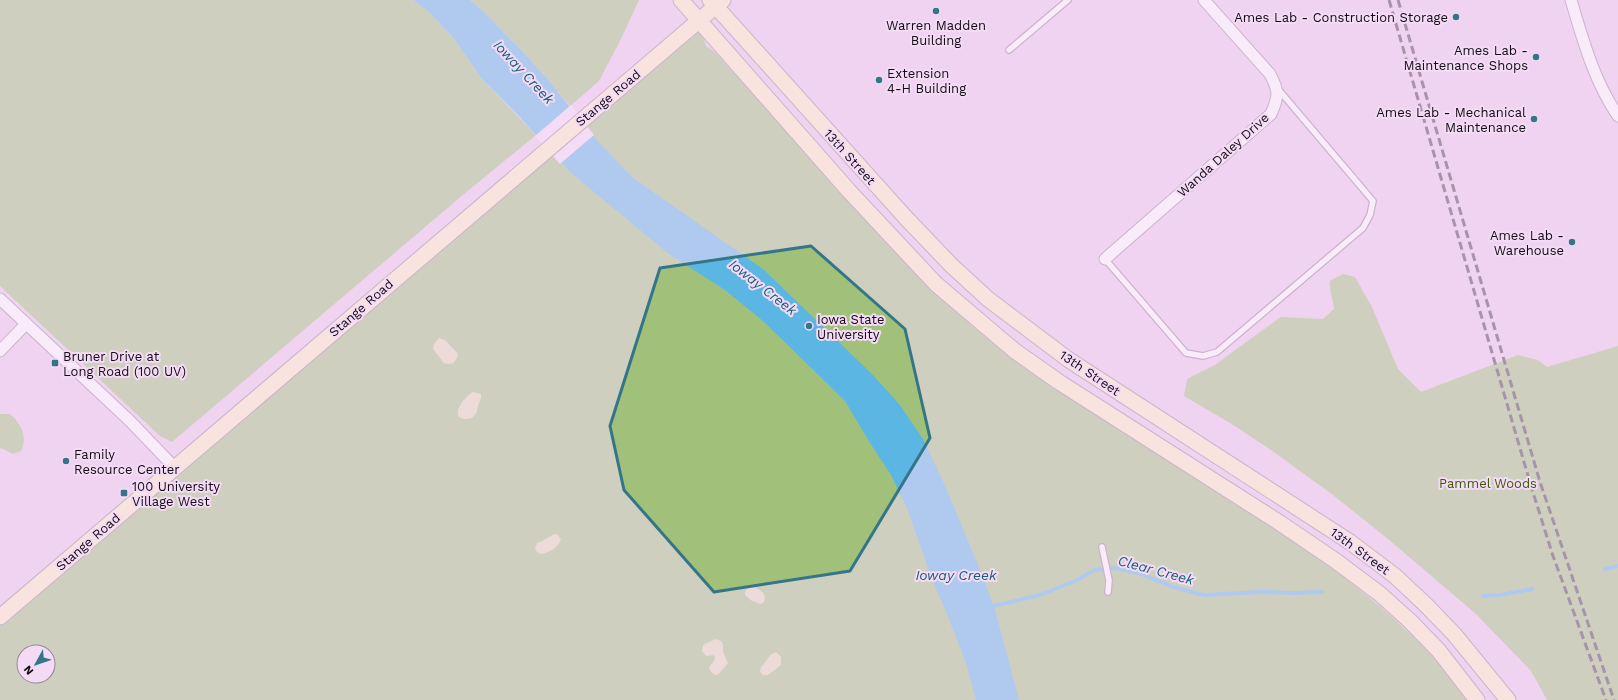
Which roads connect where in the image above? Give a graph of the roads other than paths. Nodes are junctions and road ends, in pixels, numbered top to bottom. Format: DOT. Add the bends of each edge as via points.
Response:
graph roads {
  1 [pos="681,0"];
  2 [pos="1068,0"];
  3 [pos="1204,0"];
  4 [pos="1571,0"];
  5 [pos="716,2"];
  6 [pos="699,20"];
  7 [pos="1009,50"];
  8 [pos="1277,88"];
  9 [pos="1618,116"];
  10 [pos="1105,258"];
  11 [pos="0,299"];
  12 [pos="26,324"];
  13 [pos="0,351"];
  14 [pos="175,468"];
  15 [pos="1102,547"];
  16 [pos="1108,592"];
  17 [pos="0,617"];
  18 [pos="1477,700"];
  19 [pos="1508,700"];
  1 -- 6 [label="main road, 13th Street"];
  2 -- 7 [label="lane"];
  3 -- 8 [label="street" via="1270,74"];
  4 -- 9 [label="street" via="1593,70"];
  5 -- 6 [label="main road, Stange Road"];
  5 -- 19 [label="main road, 13th Street" via="906,218 988,299 1069,360 1350,542 1395,576 1454,634"];
  6 -- 14 [label="main road, Stange Road"];
  6 -- 18 [label="main road, 13th Street" via="894,241 975,319 1059,382 1280,523 1380,594 1439,651"];
  8 -- 10 [label="street, Wanda Daley Drive" via="1277,101 1271,114"];
  8 -- 10 [label="lane" via="1373,201 1370,215 1363,228 1217,352 1203,356 1186,353"];
  11 -- 12 [label="street"];
  12 -- 13 [label="street"];
  12 -- 14 [label="street" via="130,421"];
  14 -- 17 [label="main road, Stange Road"];
  15 -- 16 [label="lane" via="1109,580"];
}
